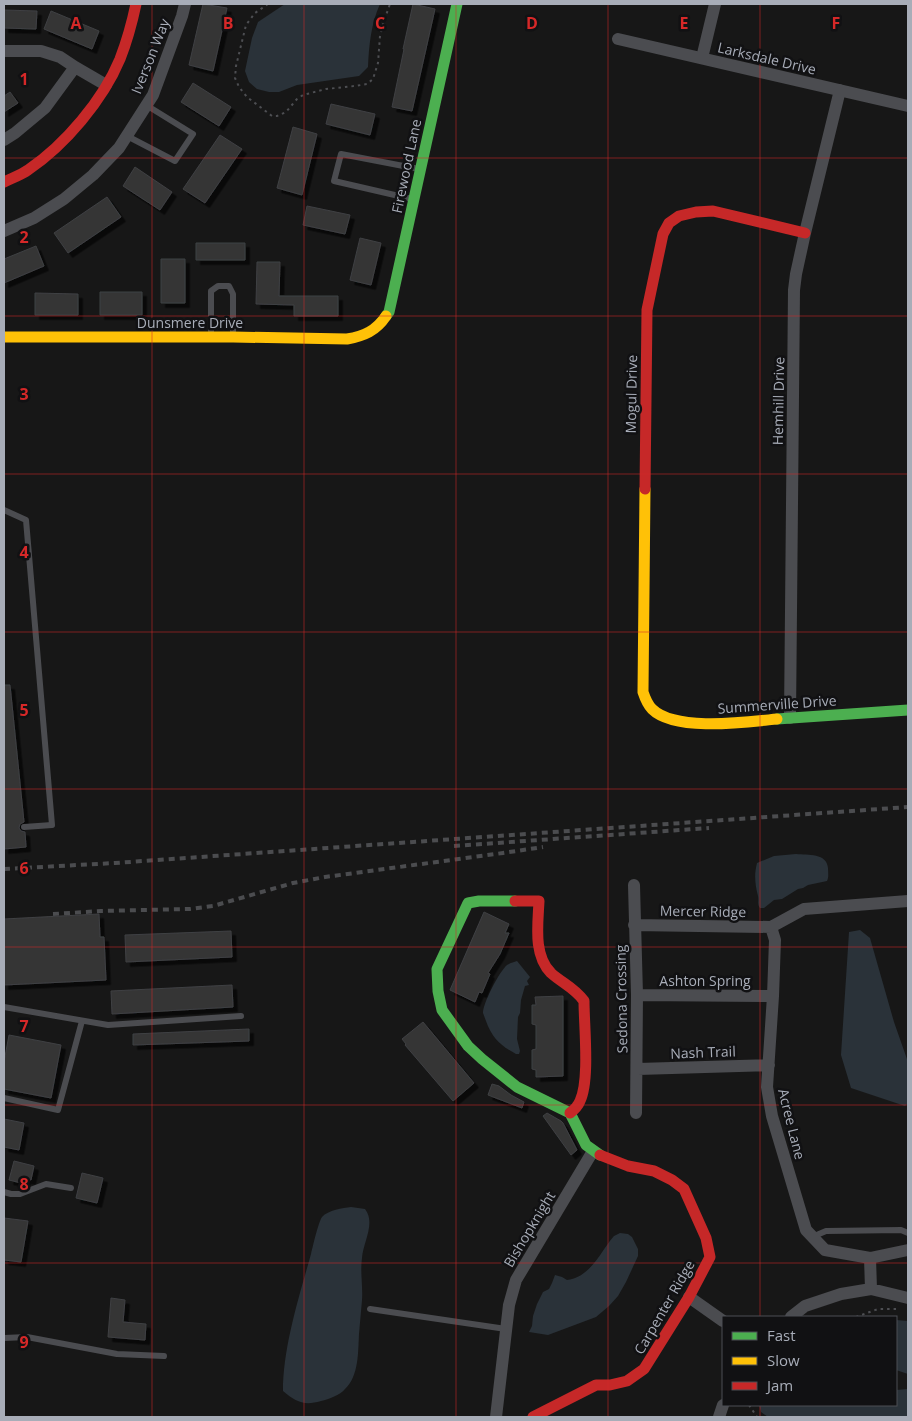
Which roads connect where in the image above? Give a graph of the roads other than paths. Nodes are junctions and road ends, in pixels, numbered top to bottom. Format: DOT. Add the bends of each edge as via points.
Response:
graph roads {
  1 [pos="136,4"];
  2 [pos="185,4"];
  3 [pos="457,4"];
  4 [pos="715,4"];
  5 [pos="618,38"];
  6 [pos="4,51"];
  7 [pos="702,58"];
  8 [pos="75,67"];
  9 [pos="106,85"];
  10 [pos="840,90"];
  11 [pos="146,106"];
  12 [pos="908,106"];
  13 [pos="127,136"];
  14 [pos="4,140"];
  15 [pos="420,169"];
  16 [pos="4,182"];
  17 [pos="414,200"];
  18 [pos="4,231"];
  19 [pos="805,232"];
  20 [pos="375,330"];
  21 [pos="4,337"];
  22 [pos="211,337"];
  23 [pos="233,337"];
  24 [pos="4,510"];
  25 [pos="650,708"];
  26 [pos="908,710"];
  27 [pos="790,718"];
  28 [pos="24,827"];
  29 [pos="634,885"];
  30 [pos="908,901"];
  31 [pos="634,925"];
  32 [pos="771,927"];
  33 [pos="637,995"];
  34 [pos="773,996"];
  35 [pos="4,1007"];
  36 [pos="241,1016"];
  37 [pos="82,1021"];
  38 [pos="769,1065"];
  39 [pos="638,1069"];
  40 [pos="4,1098"];
  41 [pos="570,1113"];
  42 [pos="636,1113"];
  43 [pos="593,1151"];
  44 [pos="71,1188"];
  45 [pos="4,1192"];
  46 [pos="908,1233"];
  47 [pos="812,1237"];
  48 [pos="908,1250"];
  49 [pos="870,1258"];
  50 [pos="871,1289"];
  51 [pos="689,1297"];
  52 [pos="904,1303"];
  53 [pos="370,1309"];
  54 [pos="792,1316"];
  55 [pos="722,1321"];
  56 [pos="506,1329"];
  57 [pos="4,1338"];
  58 [pos="164,1356"];
  59 [pos="496,1417"];
  60 [pos="533,1417"];
  1 -- 9 [label="street" via="125,45"];
  2 -- 11 [label="street, Iverson Way" via="153,95"];
  3 -- 15 [label="street, Firewood Lane"];
  4 -- 7 [label="street"];
  5 -- 7 [label="street, Larksdale Drive"];
  6 -- 8 [label="street" via="41,51 60,57"];
  7 -- 10 [label="street, Larksdale Drive"];
  8 -- 9 [label="street"];
  8 -- 14 [label="street" via="45,108"];
  9 -- 16 [label="street" via="54,149 29,169"];
  10 -- 12 [label="street, Larksdale Drive"];
  10 -- 19 [label="street, Hemhill Drive"];
  11 -- 13 [label="street, Iverson Way"];
  11 -- 13 [label="lane" via="193,134 175,161"];
  13 -- 18 [label="street, Iverson Way" via="93,175 64,199 34,218"];
  15 -- 17 [label="street, Firewood Lane"];
  15 -- 17 [label="lane" via="342,154 334,181"];
  17 -- 20 [label="street, Firewood Lane" via="389,312"];
  19 -- 25 [label="street, Mogul Drive" via="698,211 669,223 663,234 647,310 643,692"];
  19 -- 27 [label="street, Hemhill Drive" via="794,290"];
  20 -- 23 [label="street, Dunsmere Drive" via="347,339"];
  21 -- 22 [label="street, Dunsmere Drive"];
  22 -- 23 [label="street, Dunsmere Drive"];
  22 -- 23 [label="lane" via="211,291 218,286 229,286 233,294"];
  24 -- 28 [label="lane" via="26,520 52,825"];
  25 -- 27 [label="street, Summerville Drive" via="659,715 684,723"];
  26 -- 27 [label="street, Summerville Drive"];
  29 -- 31 [label="street, Sedona Crossing"];
  30 -- 32 [label="street" via="804,909"];
  31 -- 32 [label="street, Mercer Ridge"];
  31 -- 33 [label="street, Sedona Crossing"];
  32 -- 34 [label="street, Acree Lane" via="775,940"];
  33 -- 34 [label="street, Ashton Spring"];
  33 -- 39 [label="street, Sedona Crossing"];
  34 -- 38 [label="street, Acree Lane"];
  35 -- 37 [label="lane"];
  36 -- 37 [label="lane" via="108,1025"];
  37 -- 40 [label="lane" via="58,1110"];
  38 -- 39 [label="street, Nash Trail"];
  38 -- 47 [label="street, Acree Lane" via="767,1087 772,1116 806,1230"];
  39 -- 42 [label="street, Sedona Crossing"];
  41 -- 41 [label="street" via="580,1102 584,1087 584,1001 542,961 539,900 479,900 468,903 438,969 442,1010 468,1046 482,1059 517,1087"];
  41 -- 43 [label="street" via="586,1145"];
  43 -- 51 [label="street, Carpenter Ridge" via="628,1166 654,1171 684,1189 706,1238 710,1257"];
  43 -- 56 [label="street, Bishopknight" via="516,1280"];
  44 -- 45 [label="lane" via="46,1184 20,1194"];
  46 -- 47 [label="lane" via="901,1230 826,1231"];
  47 -- 49 [label="street, Acree Lane" via="825,1250"];
  48 -- 49 [label="street"];
  49 -- 50 [label="street"];
  50 -- 52 [label="street"];
  50 -- 54 [label="street" via="841,1294 805,1306"];
  51 -- 55 [label="street"];
  51 -- 60 [label="street, Carpenter Ridge" via="644,1369 627,1381 596,1385"];
  53 -- 56 [label="lane"];
  56 -- 59 [label="street, Bishopknight"];
  57 -- 58 [label="lane" via="28,1337 117,1354"];
}
